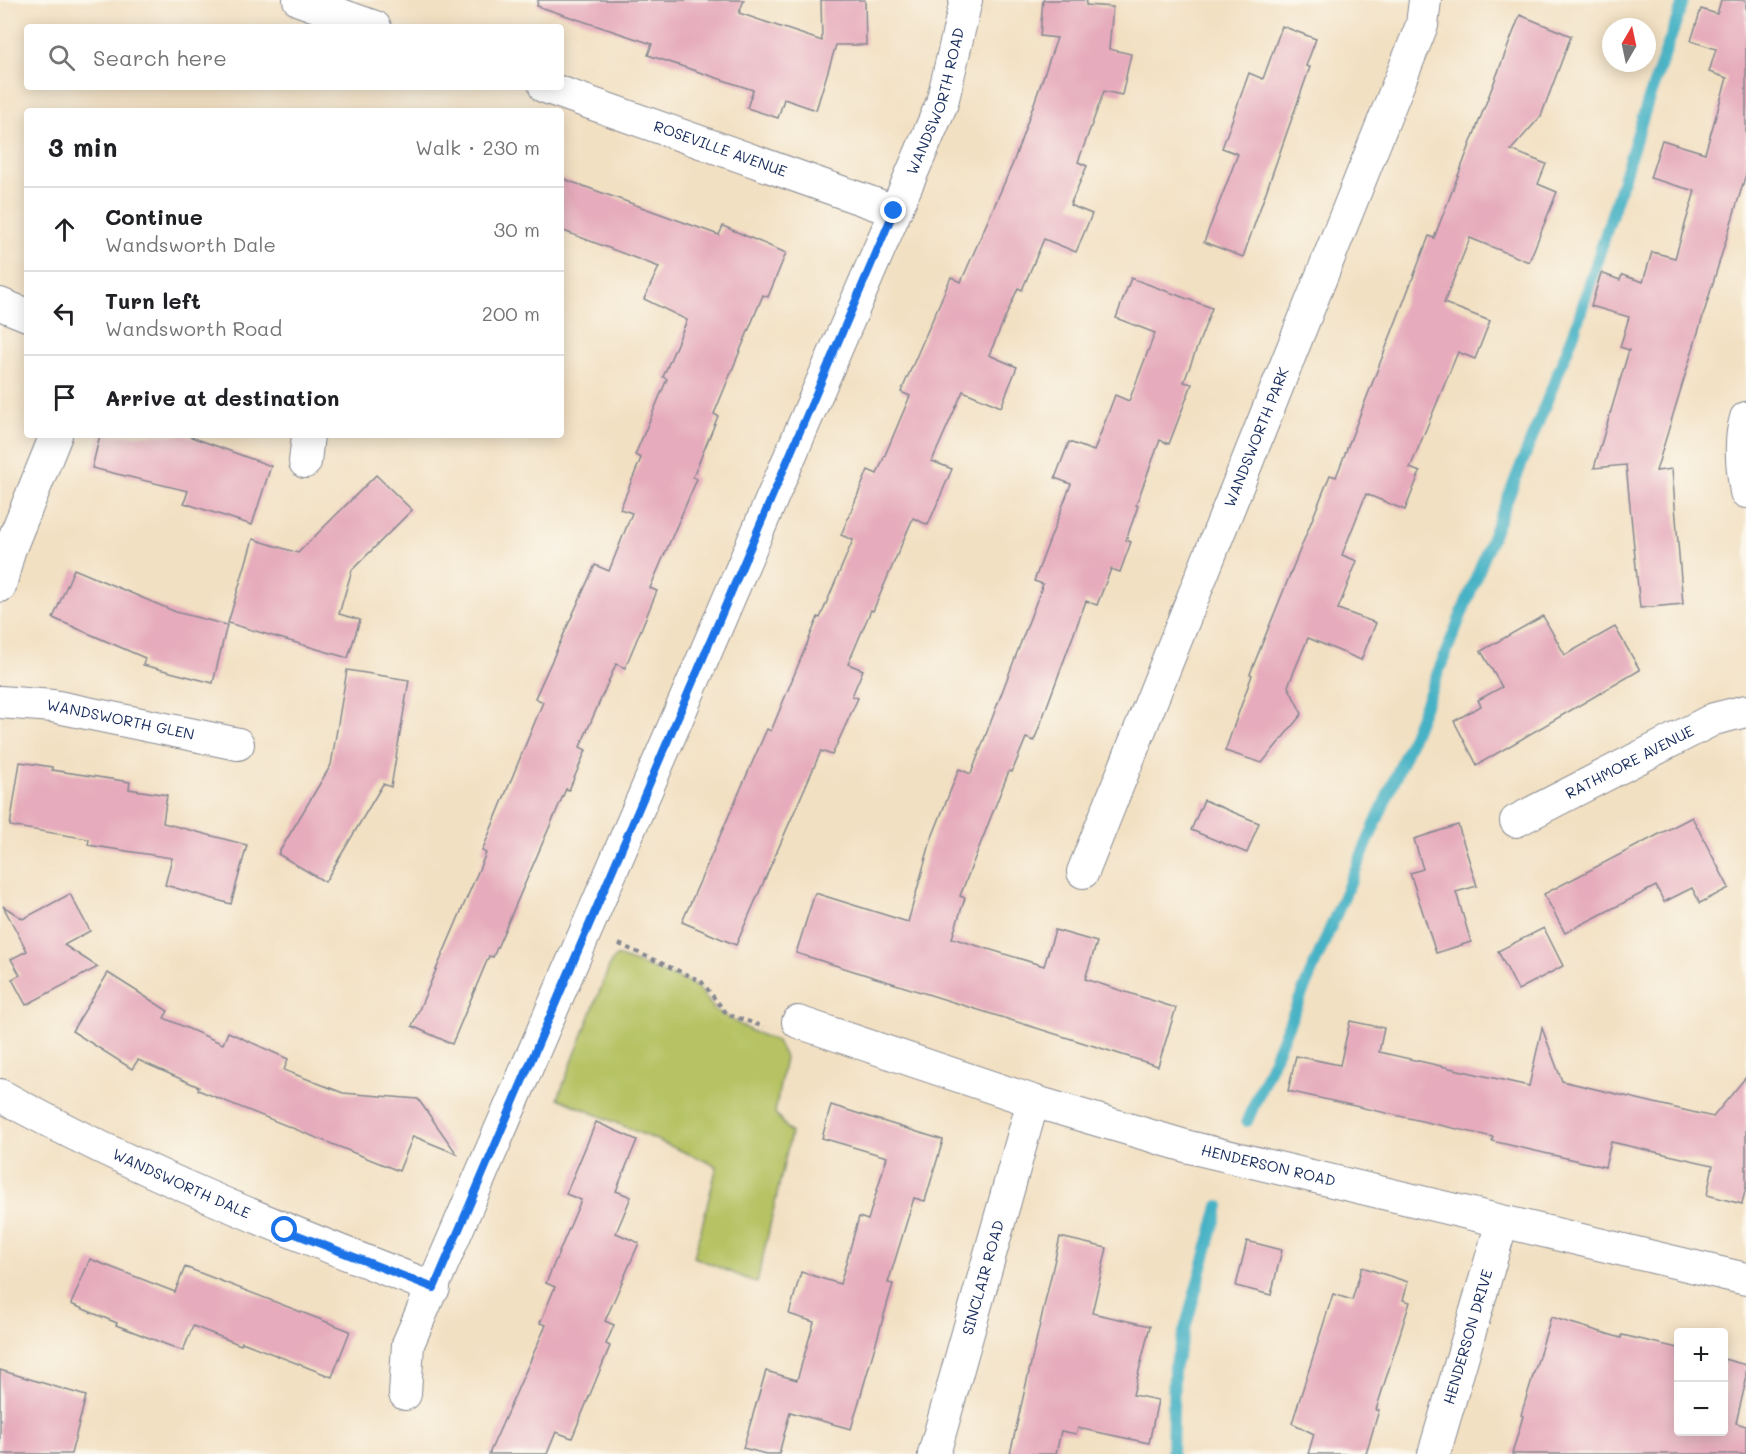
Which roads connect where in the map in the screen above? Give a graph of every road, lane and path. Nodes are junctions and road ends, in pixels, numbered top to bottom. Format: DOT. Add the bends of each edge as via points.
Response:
graph roads {
  1 [pos="299,0"];
  2 [pos="966,0"];
  3 [pos="1425,0"];
  4 [pos="367,24"];
  5 [pos="553,90"];
  6 [pos="894,211"];
  7 [pos="0,304"];
  8 [pos="24,314"];
  9 [pos="1746,418"];
  10 [pos="55,438"];
  11 [pos="1746,492"];
  12 [pos="0,586"];
  13 [pos="0,702"];
  14 [pos="1746,711"];
  15 [pos="238,744"];
  16 [pos="1516,821"];
  17 [pos="1083,872"];
  18 [pos="587,930"];
  19 [pos="798,1022"];
  20 [pos="0,1095"];
  21 [pos="1033,1101"];
  22 [pos="1502,1222"];
  23 [pos="1746,1280"];
  24 [pos="434,1288"];
  25 [pos="405,1394"];
  26 [pos="934,1454"];
  27 [pos="1434,1454"];
  1 -- 4 [label="street"];
  2 -- 6 [label="street, WANDSWORTH ROAD" via="942,103"];
  3 -- 17 [label="street, WANDSWORTH PARK" via="1422,25"];
  5 -- 6 [label="street, ROSEVILLE AVENUE"];
  6 -- 18 [label="street, WANDSWORTH ROAD"];
  7 -- 8 [label="street"];
  9 -- 11 [label="street" via="1742,466"];
  10 -- 12 [label="street" via="9,551"];
  13 -- 15 [label="street, WANDSWORTH GLEN" via="52,706"];
  14 -- 16 [label="street, RATHMORE AVENUE" via="1714,719"];
  18 -- 19 [label="path" via="701,981 727,1014 761,1027"];
  18 -- 24 [label="street, WANDSWORTH ROAD"];
  19 -- 21 [label="street, HENDERSON ROAD"];
  20 -- 24 [label="street, WANDSWORTH DALE" via="54,1125 285,1230"];
  21 -- 22 [label="street, HENDERSON ROAD" via="1189,1147"];
  21 -- 26 [label="street, SINCLAIR ROAD"];
  22 -- 23 [label="street, HENDERSON ROAD"];
  22 -- 27 [label="street, HENDERSON DRIVE"];
  24 -- 25 [label="street, WANDSWORTH ROAD" via="408,1344"];
}
